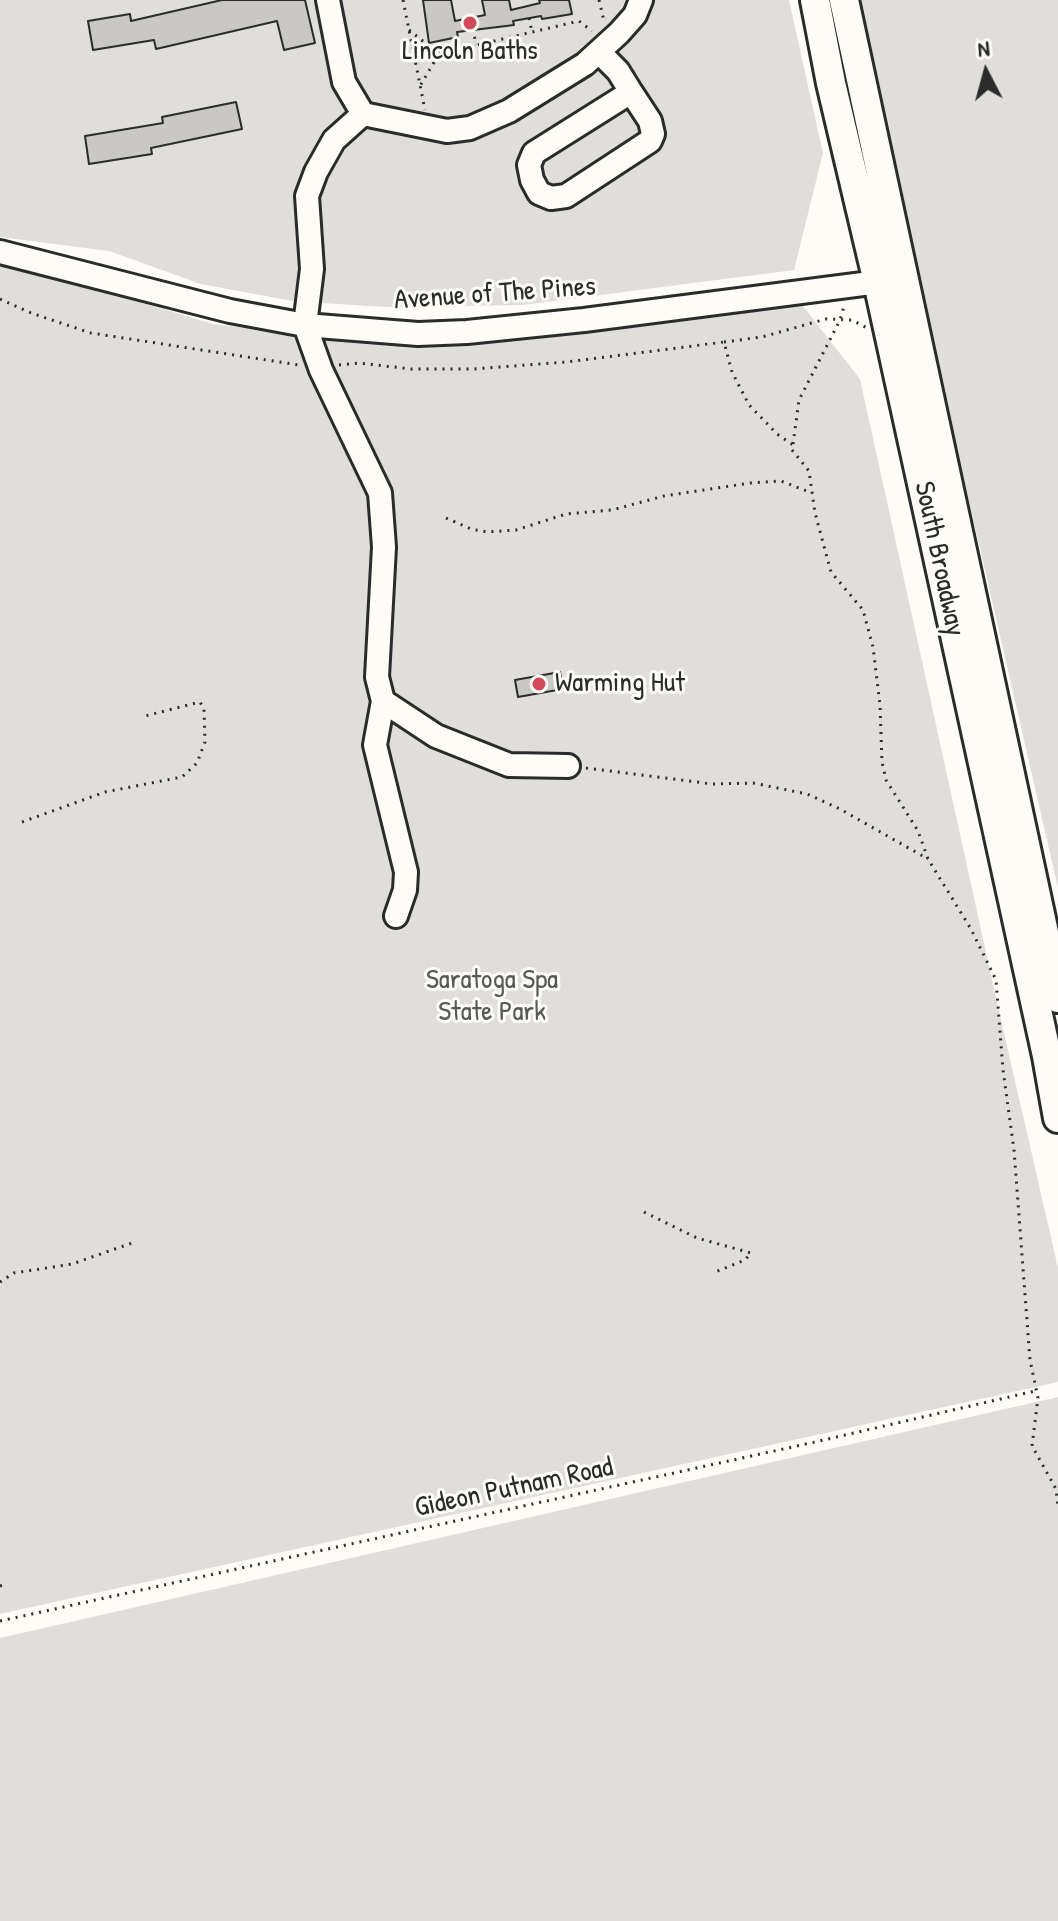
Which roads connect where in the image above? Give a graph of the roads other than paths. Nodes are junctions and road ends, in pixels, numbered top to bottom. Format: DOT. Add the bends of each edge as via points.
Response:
graph roads {
  1 [pos="328,0"];
  2 [pos="641,0"];
  3 [pos="815,0"];
  4 [pos="844,0"];
  5 [pos="600,45"];
  6 [pos="631,92"];
  7 [pos="363,114"];
  8 [pos="0,252"];
  9 [pos="892,280"];
  10 [pos="305,325"];
  11 [pos="383,701"];
  12 [pos="568,766"];
  13 [pos="396,916"];
  14 [pos="1058,998"];
  15 [pos="1058,1118"];
  1 -- 7 [label="street" via="344,82"];
  2 -- 5 [label="street" via="635,15"];
  3 -- 9 [label="main road, South Broadway" via="831,83"];
  4 -- 9 [label="main road, South Broadway"];
  5 -- 6 [label="street"];
  5 -- 7 [label="street" via="573,72 470,128 447,131"];
  6 -- 6 [label="street" via="650,121 650,141 566,196 539,193 529,165 534,153"];
  7 -- 10 [label="street" via="334,140 307,196 312,269"];
  8 -- 10 [label="street, Avenue of The Pines"];
  9 -- 10 [label="street, Avenue of The Pines" via="467,332 418,334"];
  9 -- 14 [label="main road, South Broadway"];
  9 -- 15 [label="main road, South Broadway"];
  10 -- 11 [label="street" via="380,493 384,547 377,677"];
  11 -- 12 [label="street" via="436,736 509,765"];
  11 -- 13 [label="street" via="375,745 406,872"];
}
